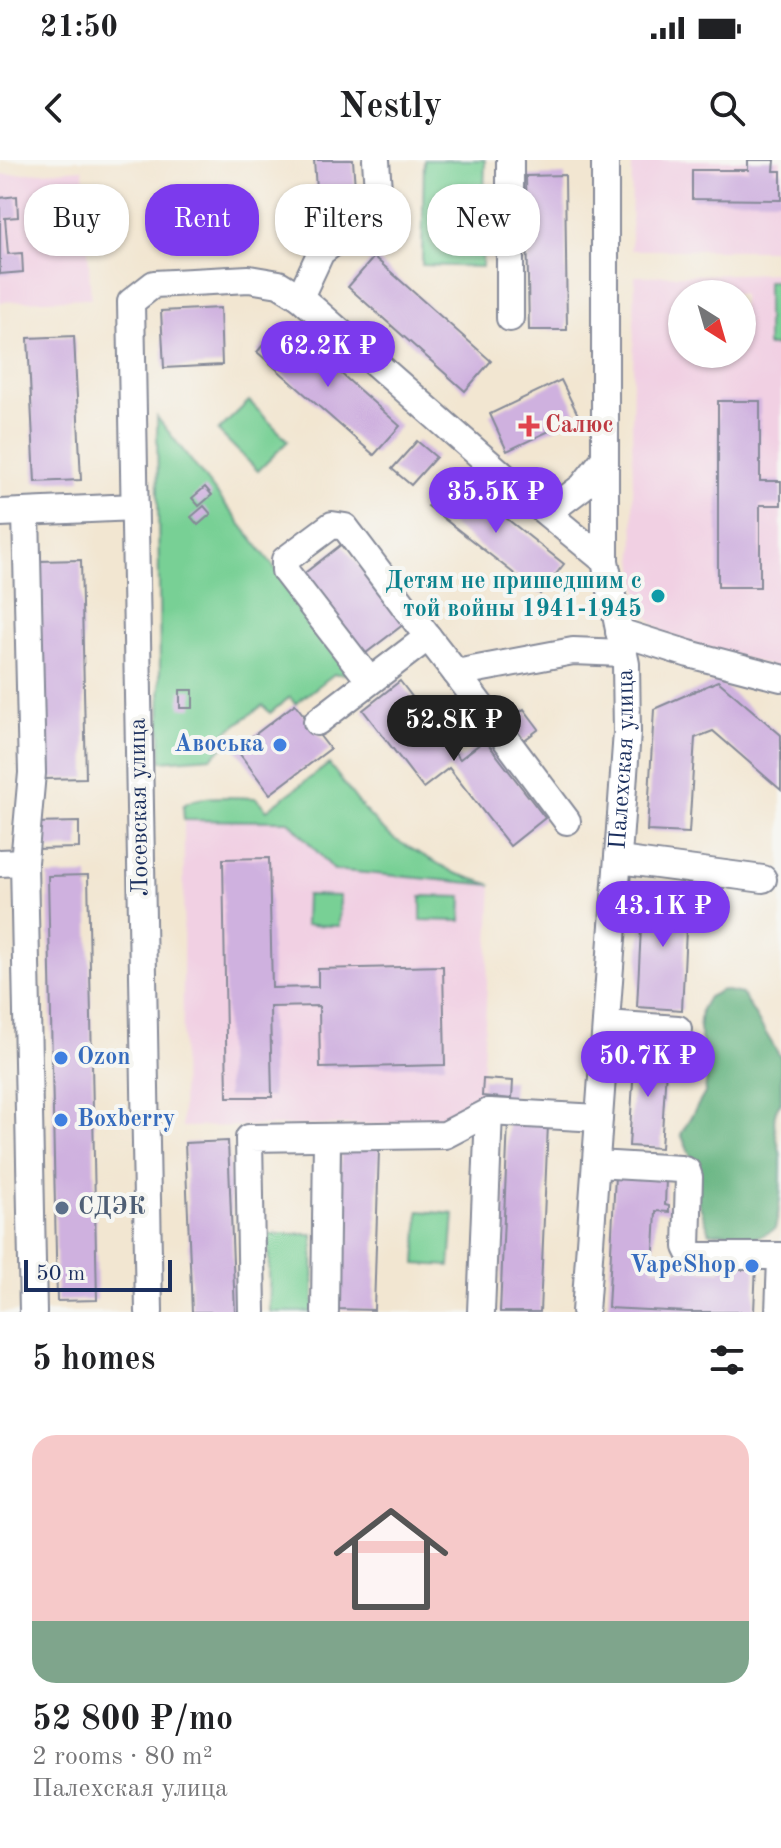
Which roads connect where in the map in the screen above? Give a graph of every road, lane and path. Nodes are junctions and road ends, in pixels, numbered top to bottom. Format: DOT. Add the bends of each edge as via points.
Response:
graph roads {
  1 [pos="376,160"];
  2 [pos="510,160"];
  3 [pos="605,160"];
  4 [pos="300,297"];
  5 [pos="510,318"];
  6 [pos="605,458"];
  7 [pos="532,501"];
  8 [pos="135,507"];
  9 [pos="13,513"];
  10 [pos="605,561"];
  11 [pos="428,637"];
  12 [pos="621,642"];
  13 [pos="456,673"];
  14 [pos="781,678"];
  15 [pos="370,681"];
  16 [pos="317,722"];
  17 [pos="567,821"];
  18 [pos="619,860"];
  19 [pos="12,863"];
  20 [pos="763,879"];
  21 [pos="606,1024"];
  22 [pos="678,1029"];
  23 [pos="489,1112"];
  24 [pos="599,1118"];
  25 [pos="327,1137"];
  26 [pos="596,1164"];
  27 [pos="781,1258"];
  28 [pos="780,1304"];
  29 [pos="33,1312"];
  30 [pos="149,1312"];
  31 [pos="252,1312"];
  32 [pos="325,1312"];
  33 [pos="481,1312"];
  34 [pos="585,1312"];
  1 -- 4 [label="street" via="380,221 352,229 321,252"];
  2 -- 5 [label="street"];
  3 -- 6 [label="street, Палехская улица"];
  4 -- 7 [label="street"];
  4 -- 8 [label="street, Лосевская улица" via="279,284 249,279 154,284 131,302"];
  6 -- 7 [label="street" via="582,487 558,505"];
  6 -- 10 [label="street, Палехская улица"];
  7 -- 10 [label="street"];
  8 -- 9 [label="street"];
  8 -- 30 [label="street, Лосевская улица"];
  9 -- 19 [label="street" via="32,773"];
  10 -- 12 [label="street, Палехская улица"];
  11 -- 13 [label="street"];
  11 -- 15 [label="street"];
  11 -- 15 [label="street" via="345,527 332,525 285,560 285,571"];
  12 -- 13 [label="street"];
  12 -- 14 [label="street"];
  12 -- 18 [label="street, Палехская улица" via="627,732"];
  13 -- 17 [label="street"];
  15 -- 16 [label="street"];
  18 -- 20 [label="street"];
  18 -- 21 [label="street, Палехская улица"];
  19 -- 29 [label="street"];
  21 -- 22 [label="street"];
  21 -- 24 [label="street, Палехская улица"];
  23 -- 24 [label="street"];
  23 -- 25 [label="street" via="445,1135"];
  23 -- 33 [label="street"];
  24 -- 26 [label="street, Палехская улица"];
  25 -- 31 [label="street" via="249,1138"];
  25 -- 32 [label="street"];
  26 -- 27 [label="street" via="687,1171 687,1247 695,1256"];
  26 -- 34 [label="street, Палехская улица"];
  27 -- 28 [label="street"];
}
